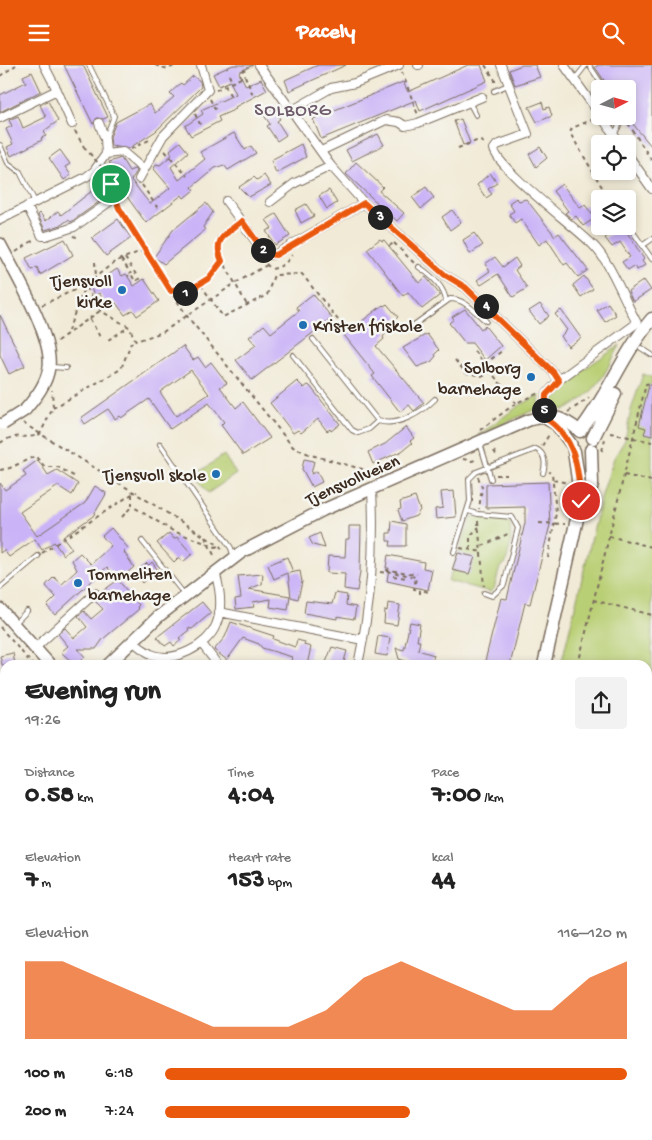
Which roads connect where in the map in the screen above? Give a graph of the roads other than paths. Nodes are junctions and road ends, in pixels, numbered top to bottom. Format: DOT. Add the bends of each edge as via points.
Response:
graph roads {
  1 [pos="44,65"];
  2 [pos="89,65"];
  3 [pos="201,65"];
  4 [pos="259,65"];
  5 [pos="400,65"];
  6 [pos="501,65"];
  7 [pos="564,65"];
  8 [pos="587,65"];
  9 [pos="598,80"];
  10 [pos="574,81"];
  11 [pos="508,85"];
  12 [pos="57,90"];
  13 [pos="494,91"];
  14 [pos="482,97"];
  15 [pos="469,102"];
  16 [pos="591,103"];
  17 [pos="291,111"];
  18 [pos="476,115"];
  19 [pos="0,118"];
  20 [pos="99,123"];
  21 [pos="72,124"];
  22 [pos="607,125"];
  23 [pos="619,125"];
  24 [pos="614,135"];
  25 [pos="105,139"];
  26 [pos="0,145"];
  27 [pos="321,151"];
  28 [pos="106,154"];
  29 [pos="331,166"];
  30 [pos="636,166"];
  31 [pos="144,171"];
  32 [pos="138,179"];
  33 [pos="652,189"];
  34 [pos="115,196"];
  35 [pos="226,201"];
  36 [pos="270,202"];
  37 [pos="364,203"];
  38 [pos="31,204"];
  39 [pos="0,220"];
  40 [pos="242,221"];
  41 [pos="635,235"];
  42 [pos="220,238"];
  43 [pos="652,239"];
  44 [pos="0,244"];
  45 [pos="642,246"];
  46 [pos="652,259"];
  47 [pos="419,267"];
  48 [pos="446,301"];
  49 [pos="652,319"];
  50 [pos="486,321"];
  51 [pos="411,327"];
  52 [pos="652,332"];
  53 [pos="313,339"];
  54 [pos="640,348"];
  55 [pos="293,355"];
  56 [pos="652,355"];
  57 [pos="66,368"];
  58 [pos="48,371"];
  59 [pos="559,381"];
  60 [pos="435,399"];
  61 [pos="545,418"];
  62 [pos="378,421"];
  63 [pos="1,425"];
  64 [pos="580,431"];
  65 [pos="477,438"];
  66 [pos="160,444"];
  67 [pos="592,444"];
  68 [pos="573,447"];
  69 [pos="489,467"];
  70 [pos="544,472"];
  71 [pos="491,479"];
  72 [pos="372,489"];
  73 [pos="468,511"];
  74 [pos="142,541"];
  75 [pos="454,550"];
  76 [pos="228,555"];
  77 [pos="38,556"];
  78 [pos="215,572"];
  79 [pos="0,588"];
  80 [pos="562,588"];
  81 [pos="95,593"];
  82 [pos="484,593"];
  83 [pos="186,596"];
  84 [pos="0,609"];
  85 [pos="27,611"];
  86 [pos="219,612"];
  87 [pos="14,624"];
  88 [pos="363,640"];
  89 [pos="133,641"];
  90 [pos="202,644"];
  91 [pos="35,648"];
  92 [pos="163,656"];
  93 [pos="46,660"];
  94 [pos="113,660"];
  95 [pos="163,660"];
  96 [pos="214,660"];
  97 [pos="359,660"];
  98 [pos="545,660"];
  99 [pos="162,1140"];
  100 [pos="172,1140"];
  1 -- 12 [label="street"];
  2 -- 25 [label="lane" via="114,115"];
  3 -- 31 [label="street" via="208,91 163,136"];
  4 -- 17 [label="street"];
  5 -- 17 [label="street" via="355,83 331,88"];
  6 -- 11 [label="street"];
  7 -- 10 [label="street"];
  8 -- 9 [label="lane"];
  8 -- 10 [label="lane"];
  10 -- 16 [label="street"];
  11 -- 13 [label="lane"];
  11 -- 59 [label="street" via="528,134 499,144 494,149 498,159 598,251 637,323"];
  12 -- 19 [label="street"];
  12 -- 21 [label="street"];
  14 -- 15 [label="street"];
  15 -- 18 [label="lane"];
  15 -- 27 [label="street" via="405,126 386,120"];
  17 -- 27 [label="street"];
  20 -- 25 [label="street"];
  22 -- 24 [label="street"];
  23 -- 24 [label="lane"];
  25 -- 28 [label="street"];
  26 -- 38 [label="lane" via="8,163 20,173"];
  27 -- 29 [label="street"];
  28 -- 31 [label="street" via="123,152"];
  28 -- 38 [label="street" via="86,177"];
  29 -- 36 [label="street" via="295,183"];
  29 -- 37 [label="street"];
  30 -- 33 [label="street"];
  31 -- 32 [label="street"];
  34 -- 38 [label="street" via="74,227 62,233 42,236"];
  35 -- 40 [label="street"];
  37 -- 40 [label="street" via="276,255 266,254"];
  37 -- 59 [label="street" via="445,275 465,287"];
  38 -- 39 [label="street"];
  40 -- 42 [label="lane"];
  41 -- 45 [label="lane"];
  43 -- 45 [label="lane"];
  44 -- 58 [label="street" via="48,346"];
  45 -- 46 [label="lane"];
  47 -- 48 [label="lane" via="445,292"];
  48 -- 50 [label="lane" via="458,299"];
  48 -- 51 [label="lane"];
  49 -- 64 [label="main road"];
  52 -- 54 [label="main road"];
  53 -- 62 [label="lane"];
  54 -- 56 [label="lane"];
  54 -- 67 [label="main road"];
  55 -- 62 [label="lane" via="352,430 358,433"];
  57 -- 58 [label="lane"];
  58 -- 63 [label="street, bridge" via="41,389 25,410"];
  59 -- 61 [label="street" via="546,395"];
  60 -- 62 [label="lane" via="414,416 384,423"];
  61 -- 64 [label="street, Tjensvollveien" via="562,417"];
  61 -- 65 [label="street, Tjensvollveien" via="529,420"];
  61 -- 68 [label="street" via="556,424"];
  64 -- 67 [label="main road" via="588,432"];
  64 -- 68 [label="main road" via="574,435"];
  65 -- 69 [label="lane"];
  65 -- 72 [label="street, Tjensvollveien"];
  66 -- 76 [label="lane" via="231,548"];
  67 -- 68 [label="main road" via="581,454"];
  67 -- 80 [label="main road" via="592,484"];
  68 -- 80 [label="main road" via="581,501"];
  69 -- 70 [label="lane" via="536,449 543,455"];
  69 -- 71 [label="lane"];
  69 -- 73 [label="lane" via="469,479"];
  72 -- 76 [label="street, Tjensvollveien"];
  72 -- 88 [label="street" via="371,593"];
  73 -- 75 [label="lane"];
  73 -- 82 [label="lane" via="512,517 518,528 504,585 492,596"];
  74 -- 83 [label="lane"];
  76 -- 78 [label="street, Tjensvollveien"];
  77 -- 79 [label="lane"];
  78 -- 83 [label="street, Tjensvollveien"];
  78 -- 86 [label="street"];
  80 -- 98 [label="main road"];
  81 -- 91 [label="street"];
  83 -- 89 [label="street, Tjensvollveien"];
  84 -- 87 [label="street"];
  85 -- 87 [label="lane"];
  86 -- 88 [label="street"];
  86 -- 90 [label="street" via="216,626"];
  87 -- 91 [label="street"];
  88 -- 97 [label="street"];
  89 -- 92 [label="street" via="152,655"];
  89 -- 94 [label="street, Tjensvollveien"];
  90 -- 92 [label="street"];
  90 -- 96 [label="street"];
  91 -- 93 [label="street"];
  92 -- 95 [label="street"];
  99 -- 100 [label="street"];
}
